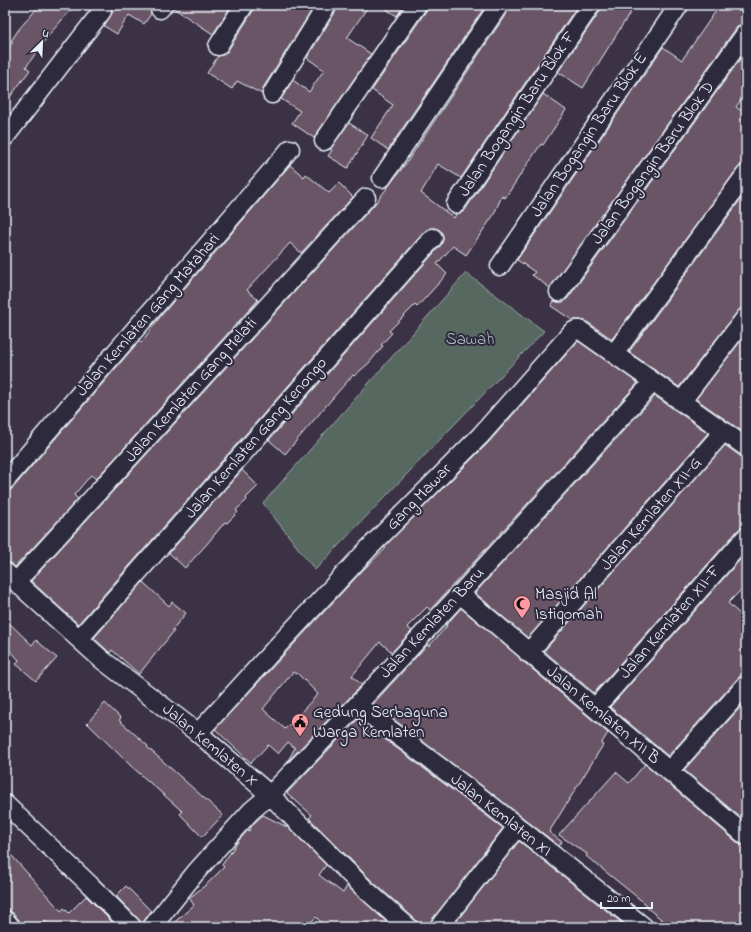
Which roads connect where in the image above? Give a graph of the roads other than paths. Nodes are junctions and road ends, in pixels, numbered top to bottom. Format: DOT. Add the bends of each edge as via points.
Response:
graph roads {
  1 [pos="244,5"];
  2 [pos="327,5"];
  3 [pos="417,5"];
  4 [pos="499,5"];
  5 [pos="590,5"];
  6 [pos="679,5"];
  7 [pos="102,11"];
  8 [pos="746,34"];
  9 [pos="218,46"];
  10 [pos="272,94"];
  11 [pos="5,137"];
  12 [pos="324,142"];
  13 [pos="290,149"];
  14 [pos="746,174"];
  15 [pos="382,178"];
  16 [pos="366,198"];
  17 [pos="456,204"];
  18 [pos="434,238"];
  19 [pos="500,266"];
  20 [pos="559,292"];
  21 [pos="746,317"];
  22 [pos="614,354"];
  23 [pos="653,382"];
  24 [pos="681,402"];
  25 [pos="724,431"];
  26 [pos="745,445"];
  27 [pos="5,481"];
  28 [pos="746,537"];
  29 [pos="10,577"];
  30 [pos="460,594"];
  31 [pos="79,639"];
  32 [pos="528,653"];
  33 [pos="746,685"];
  34 [pos="356,705"];
  35 [pos="595,708"];
  36 [pos="198,733"];
  37 [pos="669,771"];
  38 [pos="270,795"];
  39 [pos="5,804"];
  40 [pos="517,827"];
  41 [pos="746,836"];
  42 [pos="5,920"];
  43 [pos="12,927"];
  44 [pos="132,927"];
  45 [pos="152,927"];
  46 [pos="408,927"];
  47 [pos="439,927"];
  48 [pos="644,927"];
  1 -- 9 [label="street"];
  2 -- 10 [label="street"];
  3 -- 12 [label="street"];
  4 -- 15 [label="street"];
  5 -- 17 [label="street, Jalan Bogangin Baru Blok F"];
  6 -- 19 [label="street, Jalan Bogangin Baru Blok E"];
  7 -- 11 [label="street"];
  8 -- 20 [label="street, Jalan Bogangin Baru Blok D"];
  13 -- 27 [label="street, Jalan Kemlaten Gang Matahari"];
  14 -- 22 [label="street"];
  16 -- 29 [label="street, Jalan Kemlaten Gang Melati"];
  18 -- 31 [label="street, Jalan Kemlaten Gang Kenongo"];
  21 -- 24 [label="street"];
  22 -- 23 [label="street, Gang Mawar"];
  22 -- 36 [label="street, Gang Mawar" via="580,330 572,332 480,436 368,549"];
  23 -- 24 [label="street"];
  23 -- 30 [label="street, Jalan Kemlaten Baru"];
  24 -- 25 [label="street"];
  25 -- 26 [label="street"];
  25 -- 32 [label="street, Jalan Kemlaten XII-G"];
  28 -- 35 [label="street, Jalan Kemlaten XII-F"];
  29 -- 31 [label="street, Jalan Kemlaten X"];
  30 -- 32 [label="street, Jalan Kemlaten XII B"];
  30 -- 34 [label="street, Jalan Kemlaten Baru"];
  31 -- 36 [label="street, Jalan Kemlaten X"];
  32 -- 35 [label="street, Jalan Kemlaten XII B"];
  33 -- 37 [label="street"];
  34 -- 38 [label="street, Jalan Kemlaten Baru"];
  34 -- 40 [label="street, Jalan Kemlaten XI"];
  35 -- 37 [label="street, Jalan Kemlaten XII B"];
  36 -- 38 [label="street, Jalan Kemlaten X"];
  37 -- 41 [label="street, Jalan Kemlaten XII B"];
  38 -- 45 [label="street, Jalan Kemlaten Baru" via="250,811"];
  38 -- 46 [label="street, Jalan Kemlaten X" via="365,889"];
  39 -- 44 [label="street"];
  40 -- 47 [label="street"];
  40 -- 48 [label="street, Jalan Kemlaten XI"];
  42 -- 43 [label="street"];
}
